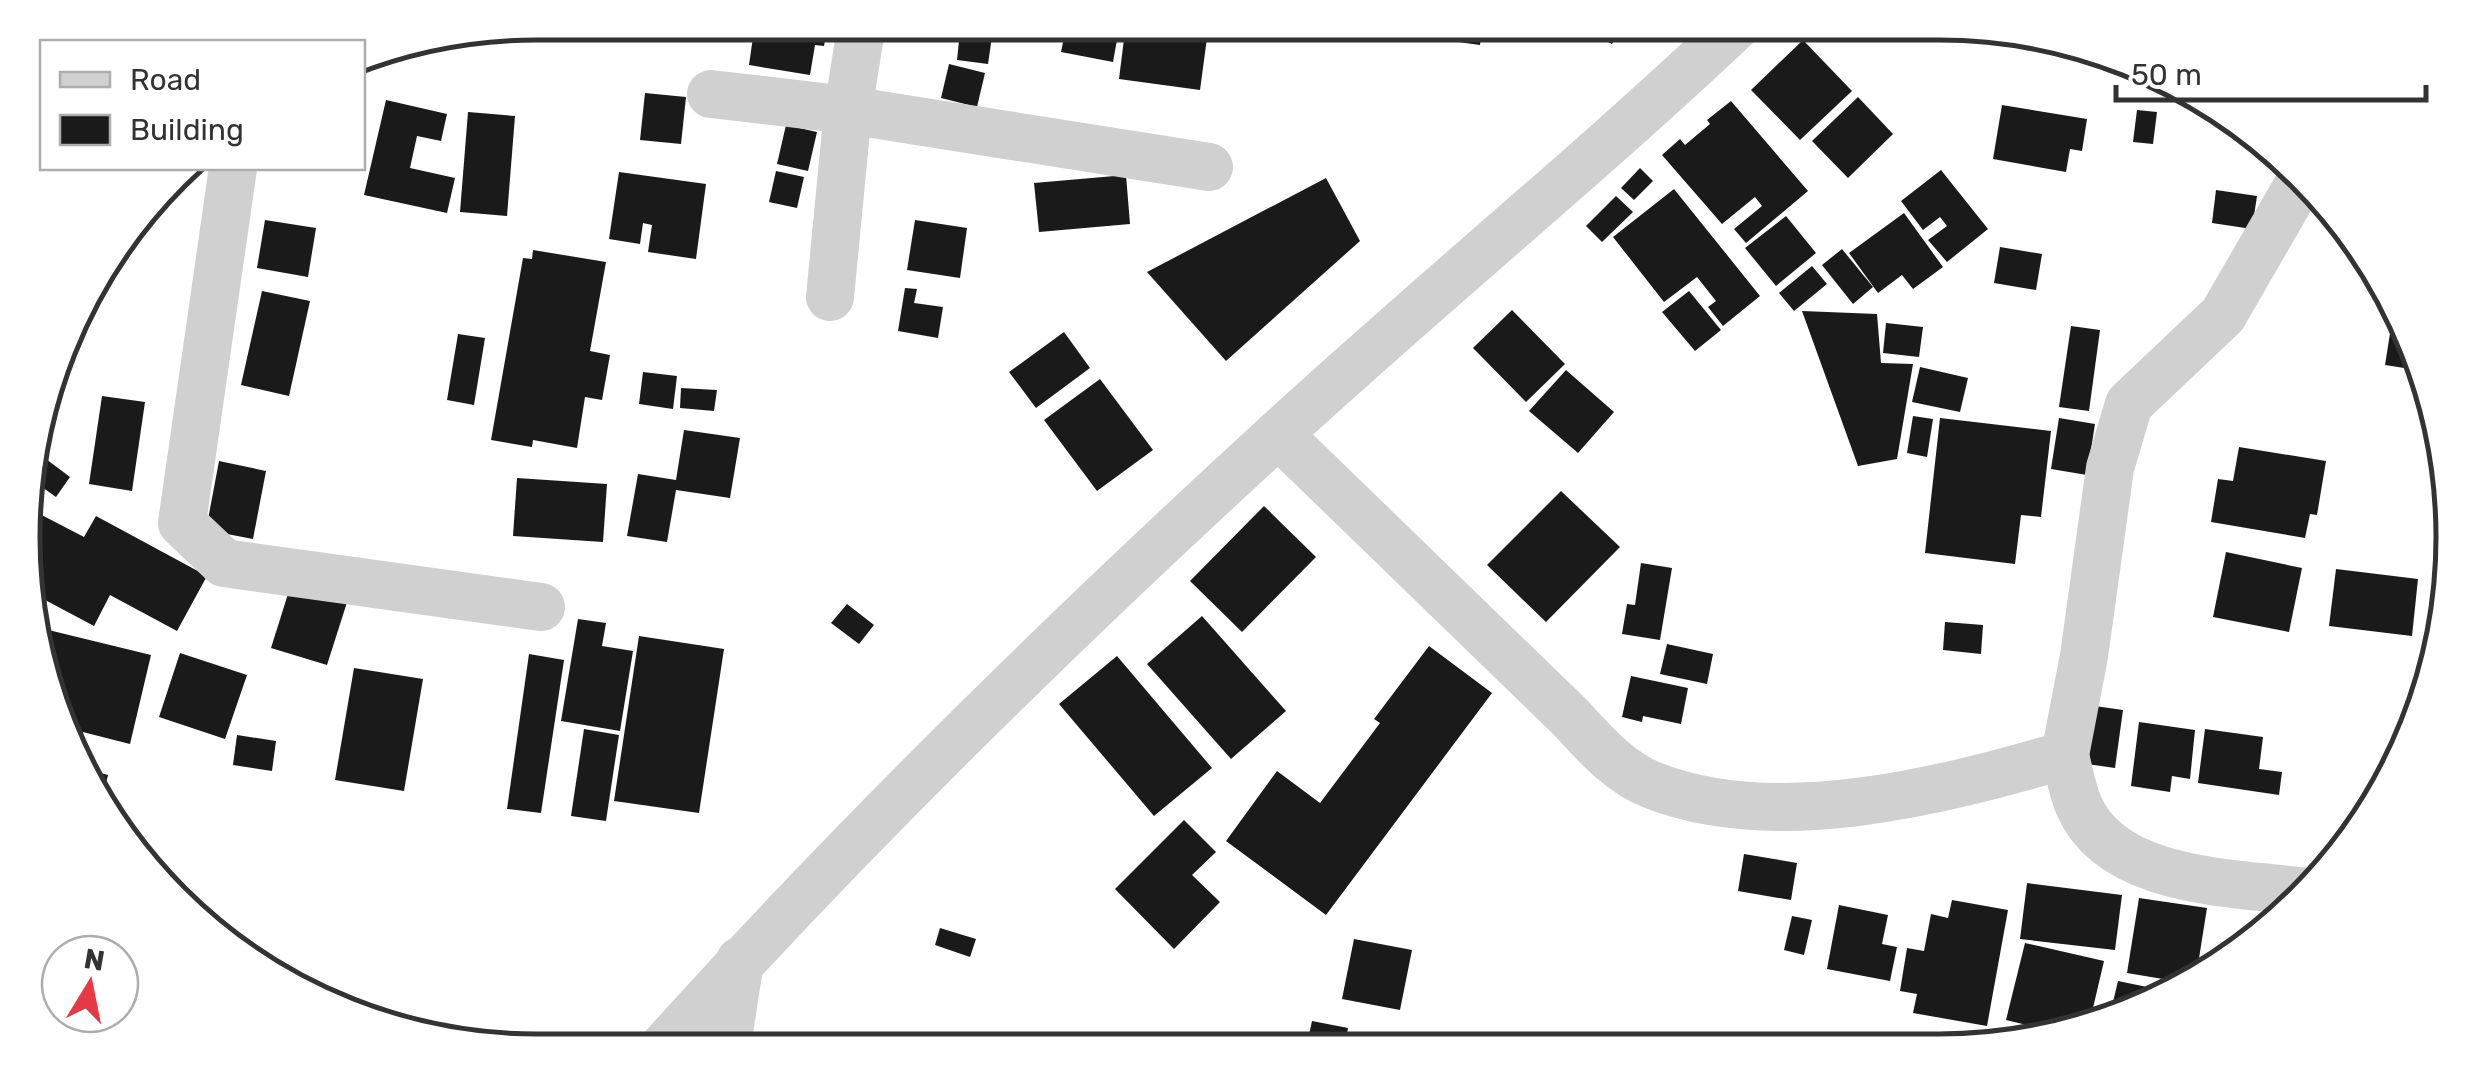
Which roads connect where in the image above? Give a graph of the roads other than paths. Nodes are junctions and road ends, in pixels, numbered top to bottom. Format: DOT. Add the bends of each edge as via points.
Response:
graph roads {
  1 [pos="859,40"];
  2 [pos="1720,40"];
  3 [pos="711,94"];
  4 [pos="848,110"];
  5 [pos="1209,167"];
  6 [pos="232,170"];
  7 [pos="2295,191"];
  8 [pos="830,297"];
  9 [pos="1278,434"];
  10 [pos="541,608"];
  11 [pos="2064,754"];
  12 [pos="2288,890"];
  13 [pos="740,961"];
  14 [pos="675,1034"];
  15 [pos="729,1034"];
  1 -- 4 [label="street"];
  2 -- 9 [label="street"];
  3 -- 4 [label="street"];
  4 -- 5 [label="street"];
  4 -- 8 [label="street"];
  6 -- 10 [label="street" via="182,524 224,563"];
  7 -- 11 [label="street" via="2223,315 2129,404 2110,468"];
  9 -- 11 [label="street" via="1604,755 1650,784 1726,805 1803,808 1916,791"];
  9 -- 13 [label="street" via="983,710"];
  11 -- 12 [label="street" via="2080,808 2104,842 2158,872"];
  13 -- 14 [label="street"];
  13 -- 15 [label="street"];
}
